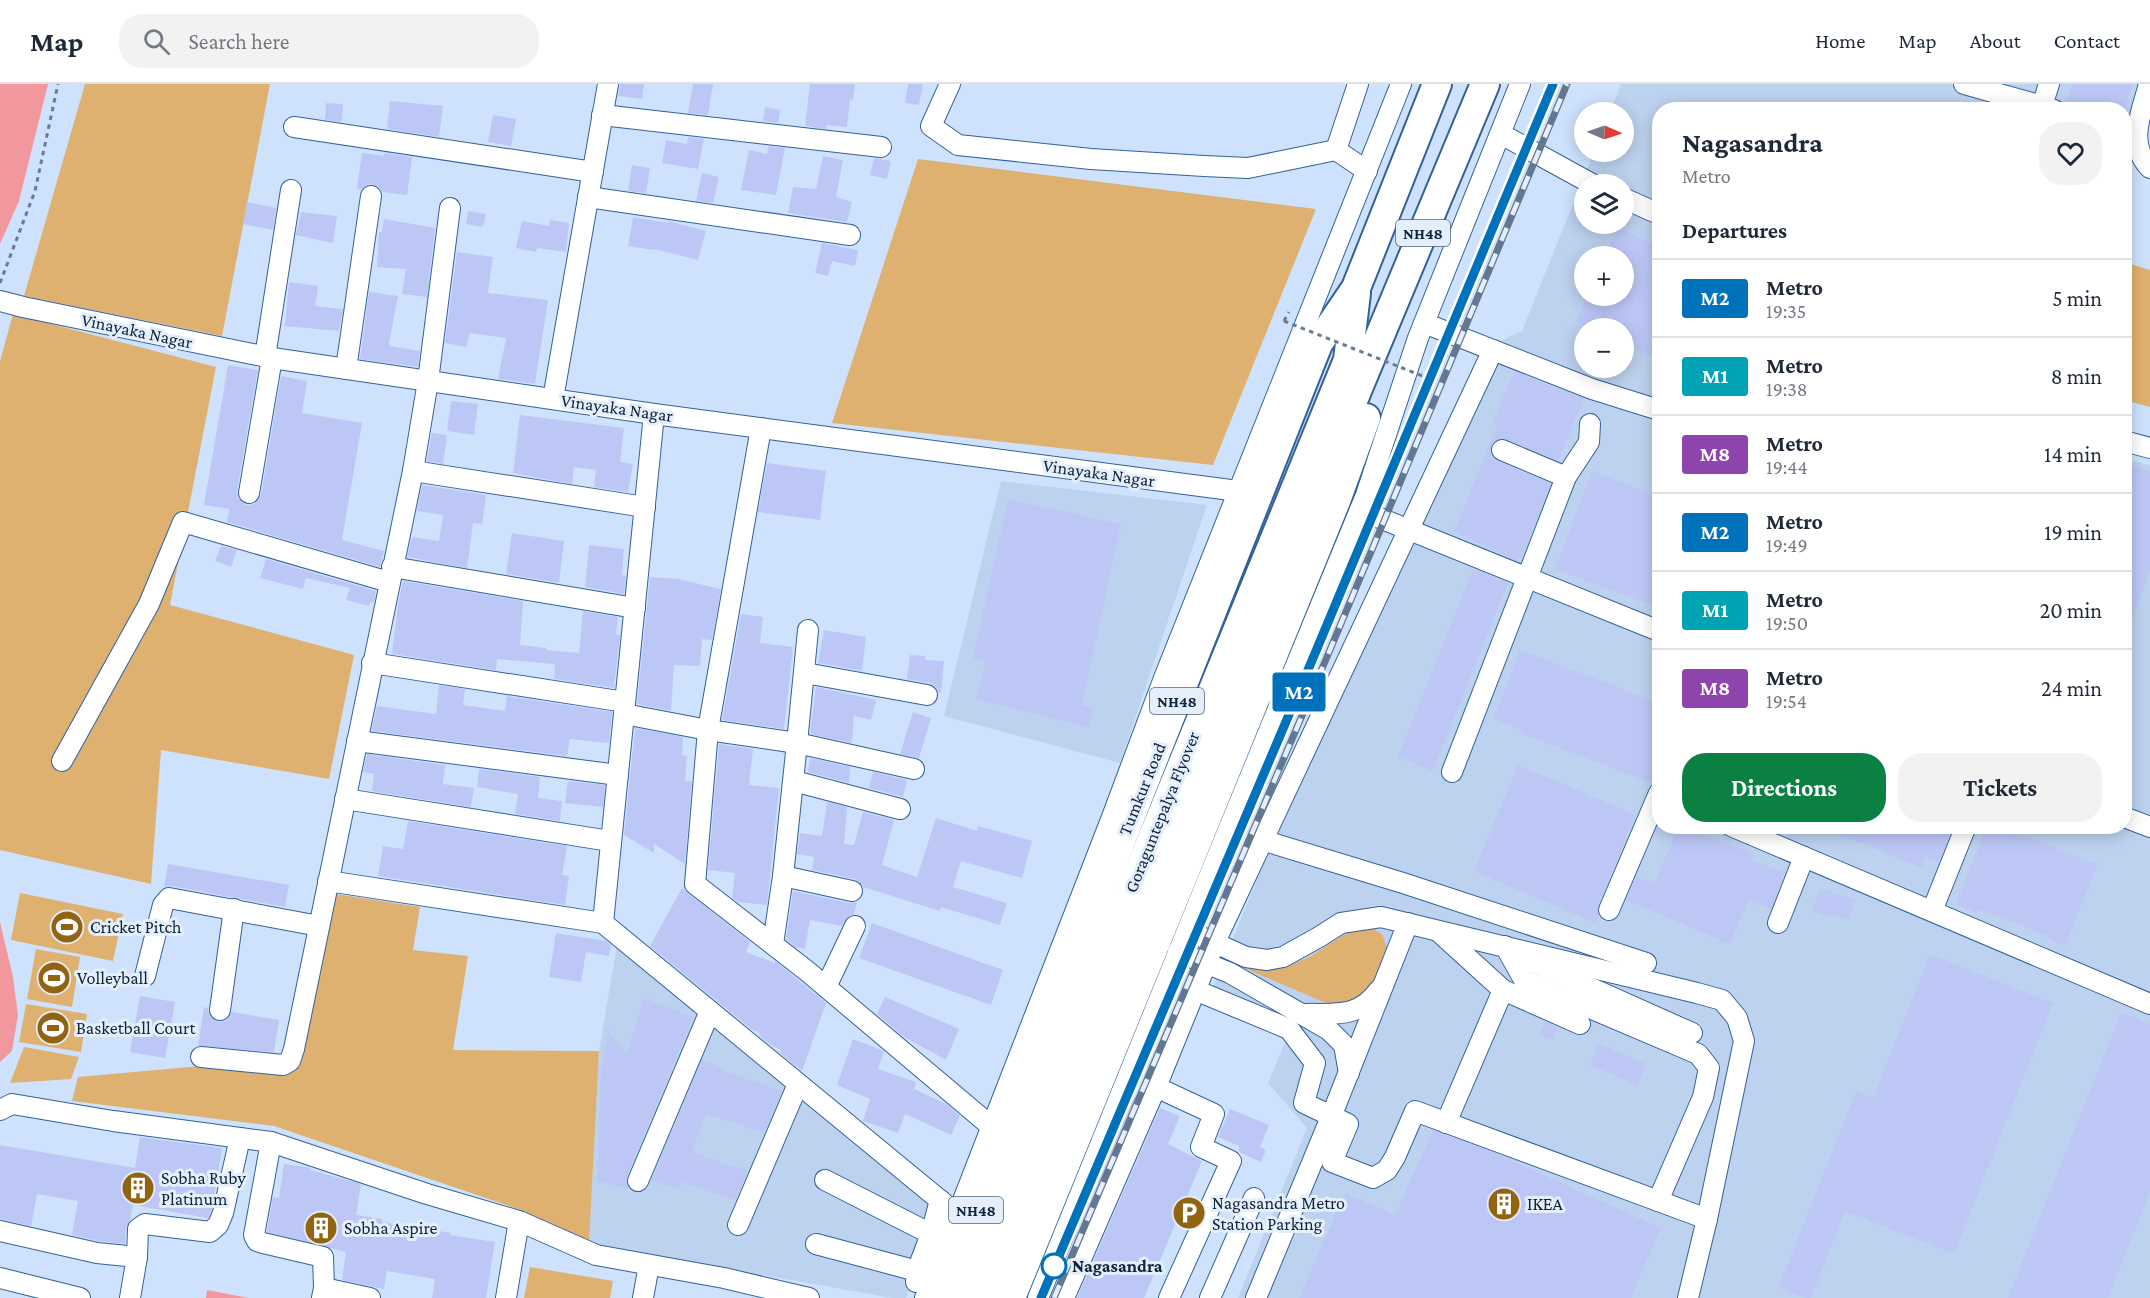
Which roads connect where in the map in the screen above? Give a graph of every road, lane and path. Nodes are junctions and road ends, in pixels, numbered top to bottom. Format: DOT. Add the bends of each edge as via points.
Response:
graph roads {
  1 [pos="58,84"];
  2 [pos="608,84"];
  3 [pos="950,84"];
  4 [pos="1358,84"];
  5 [pos="1401,84"];
  6 [pos="1437,84"];
  7 [pos="1485,84"];
  8 [pos="1520,84"];
  9 [pos="1964,84"];
  10 [pos="2049,84"];
  11 [pos="2150,84"];
  12 [pos="2027,102"];
  13 [pos="2048,102"];
  14 [pos="603,115"];
  15 [pos="294,127"];
  16 [pos="2132,127"];
  17 [pos="1501,134"];
  18 [pos="2132,137"];
  19 [pos="882,147"];
  20 [pos="1336,150"];
  21 [pos="2150,168"];
  22 [pos="1367,171"];
  23 [pos="593,172"];
  24 [pos="1574,174"];
  25 [pos="291,190"];
  26 [pos="371,196"];
  27 [pos="588,197"];
  28 [pos="1634,203"];
  29 [pos="450,208"];
  30 [pos="1652,211"];
  31 [pos="850,235"];
  32 [pos="0,283"];
  33 [pos="1356,288"];
  34 [pos="0,301"];
  35 [pos="1284,321"];
  36 [pos="1424,323"];
  37 [pos="1493,351"];
  38 [pos="269,358"];
  39 [pos="346,369"];
  40 [pos="1354,371"];
  41 [pos="1425,377"];
  42 [pos="428,381"];
  43 [pos="554,399"];
  44 [pos="1652,409"];
  45 [pos="654,414"];
  46 [pos="1590,424"];
  47 [pos="761,428"];
  48 [pos="2132,443"];
  49 [pos="2150,448"];
  50 [pos="1502,450"];
  51 [pos="413,471"];
  52 [pos="1566,477"];
  53 [pos="1238,491"];
  54 [pos="249,493"];
  55 [pos="645,507"];
  56 [pos="1360,510"];
  57 [pos="1409,530"];
  58 [pos="391,575"];
  59 [pos="1526,578"];
  60 [pos="635,608"];
  61 [pos="1652,628"];
  62 [pos="808,630"];
  63 [pos="372,663"];
  64 [pos="805,673"];
  65 [pos="927,695"];
  66 [pos="625,708"];
  67 [pos="708,730"];
  68 [pos="357,741"];
  69 [pos="797,743"];
  70 [pos="62,761"];
  71 [pos="914,769"];
  72 [pos="1452,772"];
  73 [pos="618,775"];
  74 [pos="794,781"];
  75 [pos="345,799"];
  76 [pos="900,810"];
  77 [pos="1652,810"];
  78 [pos="2132,820"];
  79 [pos="2150,827"];
  80 [pos="1761,834"];
  81 [pos="1963,834"];
  82 [pos="1262,840"];
  83 [pos="610,841"];
  84 [pos="1804,857"];
  85 [pos="783,876"];
  86 [pos="328,881"];
  87 [pos="852,891"];
  88 [pos="234,909"];
  89 [pos="1609,910"];
  90 [pos="1932,911"];
  91 [pos="603,923"];
  92 [pos="1408,923"];
  93 [pos="1778,923"];
  94 [pos="319,926"];
  95 [pos="855,926"];
  96 [pos="1437,930"];
  97 [pos="1186,931"];
  98 [pos="1215,942"];
  99 [pos="773,944"];
  100 [pos="1505,946"];
  101 [pos="1178,952"];
  102 [pos="1526,952"];
  103 [pos="1646,963"];
  104 [pos="1205,965"];
  105 [pos="146,976"];
  106 [pos="1388,978"];
  107 [pos="826,987"];
  108 [pos="1195,990"];
  109 [pos="1503,990"];
  110 [pos="2150,1004"];
  111 [pos="220,1010"];
  112 [pos="710,1011"];
  113 [pos="1303,1014"];
  114 [pos="1580,1024"];
  115 [pos="1692,1033"];
  116 [pos="201,1057"];
  117 [pos="1349,1073"];
  118 [pos="798,1084"];
  119 [pos="1156,1087"];
  120 [pos="0,1110"];
  121 [pos="1331,1117"];
  122 [pos="1446,1123"];
  123 [pos="992,1126"];
  124 [pos="240,1138"];
  125 [pos="271,1142"];
  126 [pos="825,1180"];
  127 [pos="638,1181"];
  128 [pos="1254,1198"];
  129 [pos="940,1200"];
  130 [pos="1658,1201"];
  131 [pos="958,1215"];
  132 [pos="1707,1219"];
  133 [pos="519,1221"];
  134 [pos="738,1226"];
  135 [pos="0,1231"];
  136 [pos="931,1234"];
  137 [pos="816,1244"];
  138 [pos="136,1257"];
  139 [pos="649,1265"];
  140 [pos="917,1271"];
  141 [pos="0,1278"];
  142 [pos="323,1293"];
  143 [pos="80,1298"];
  144 [pos="130,1298"];
  145 [pos="370,1298"];
  146 [pos="506,1298"];
  147 [pos="643,1298"];
  148 [pos="809,1298"];
  149 [pos="924,1298"];
  150 [pos="942,1298"];
  151 [pos="964,1298"];
  152 [pos="987,1298"];
  153 [pos="1011,1298"];
  154 [pos="1038,1298"];
  155 [pos="1064,1298"];
  156 [pos="1169,1298"];
  157 [pos="1210,1298"];
  158 [pos="1256,1298"];
  159 [pos="1688,1298"];
  1 -- 32 [label="path" via="35,191"];
  2 -- 14 [label="street"];
  3 -- 20 [label="street" via="931,126 958,145 1091,159 1248,168"];
  4 -- 20 [label="street"];
  5 -- 22 [label="street"];
  6 -- 33 [label="highway, NH48"];
  7 -- 40 [label="highway, NH48"];
  8 -- 17 [label="street"];
  9 -- 12 [label="street"];
  10 -- 13 [label="street"];
  11 -- 16 [label="street"];
  14 -- 19 [label="street"];
  14 -- 23 [label="street"];
  15 -- 23 [label="street"];
  17 -- 24 [label="street"];
  17 -- 36 [label="street"];
  18 -- 21 [label="street"];
  20 -- 22 [label="street"];
  22 -- 53 [label="street"];
  23 -- 27 [label="street"];
  25 -- 38 [label="street"];
  26 -- 39 [label="street"];
  27 -- 31 [label="street"];
  27 -- 43 [label="street"];
  28 -- 30 [label="street"];
  29 -- 42 [label="street"];
  33 -- 40 [label="highway, Goraguntepalya Flyover"];
  33 -- 150 [label="highway, Tumkur Road / NH48" via="1318,344"];
  34 -- 38 [label="street, Vinayaka Nagar"];
  35 -- 41 [label="path, bridge"];
  36 -- 37 [label="street"];
  36 -- 56 [label="street"];
  37 -- 44 [label="street"];
  37 -- 57 [label="street"];
  38 -- 39 [label="street, Vinayaka Nagar"];
  38 -- 54 [label="street"];
  39 -- 42 [label="street, Vinayaka Nagar"];
  40 -- 151 [label="highway, Goraguntepalya Flyover"];
  40 -- 152 [label="highway, Goraguntepalya Flyover" via="1347,416"];
  40 -- 153 [label="highway" via="1367,400 1367,417 1336,501"];
  42 -- 43 [label="street, Vinayaka Nagar"];
  42 -- 51 [label="street"];
  43 -- 45 [label="street, Vinayaka Nagar"];
  45 -- 47 [label="street, Vinayaka Nagar"];
  45 -- 55 [label="street"];
  46 -- 52 [label="street" via="1589,442"];
  47 -- 53 [label="street, Vinayaka Nagar"];
  47 -- 67 [label="street"];
  48 -- 49 [label="street"];
  50 -- 52 [label="street"];
  51 -- 55 [label="street"];
  51 -- 58 [label="street"];
  52 -- 59 [label="street"];
  53 -- 123 [label="street"];
  55 -- 60 [label="street"];
  56 -- 57 [label="street"];
  56 -- 97 [label="street"];
  57 -- 59 [label="street"];
  57 -- 82 [label="street"];
  58 -- 60 [label="street"];
  58 -- 63 [label="street"];
  58 -- 70 [label="street" via="183,522 149,604"];
  59 -- 61 [label="street"];
  59 -- 72 [label="street"];
  60 -- 66 [label="street"];
  62 -- 64 [label="street"];
  63 -- 66 [label="street"];
  63 -- 68 [label="street"];
  64 -- 65 [label="street"];
  64 -- 69 [label="street"];
  66 -- 67 [label="street"];
  66 -- 73 [label="street"];
  67 -- 69 [label="street"];
  67 -- 99 [label="street" via="695,884"];
  68 -- 73 [label="street"];
  68 -- 75 [label="street"];
  69 -- 71 [label="street"];
  69 -- 74 [label="street"];
  73 -- 83 [label="street"];
  74 -- 76 [label="street"];
  74 -- 85 [label="street"];
  75 -- 83 [label="street"];
  75 -- 86 [label="street"];
  77 -- 89 [label="street"];
  78 -- 79 [label="street"];
  80 -- 84 [label="street"];
  81 -- 90 [label="street"];
  82 -- 98 [label="street"];
  82 -- 103 [label="street"];
  83 -- 91 [label="street"];
  84 -- 90 [label="street"];
  84 -- 93 [label="street"];
  85 -- 87 [label="street"];
  85 -- 99 [label="street"];
  86 -- 91 [label="street"];
  86 -- 94 [label="street"];
  88 -- 94 [label="street"];
  88 -- 105 [label="street" via="176,898 167,900"];
  88 -- 111 [label="street"];
  90 -- 110 [label="street"];
  91 -- 112 [label="street"];
  92 -- 96 [label="street"];
  92 -- 98 [label="street" via="1381,917 1341,923 1283,957 1267,960 1246,957"];
  92 -- 106 [label="street"];
  94 -- 116 [label="street" via="290,1061 284,1065"];
  95 -- 107 [label="street"];
  96 -- 100 [label="street"];
  96 -- 109 [label="street"];
  97 -- 98 [label="street"];
  97 -- 101 [label="street"];
  98 -- 104 [label="street"];
  99 -- 107 [label="street"];
  100 -- 102 [label="street"];
  100 -- 130 [label="street" via="1524,980 1698,1054 1709,1068 1703,1097"];
  101 -- 104 [label="street"];
  101 -- 154 [label="street"];
  102 -- 115 [label="street" via="1532,962"];
  102 -- 132 [label="street" via="1722,1000 1737,1018 1744,1041"];
  104 -- 108 [label="street"];
  104 -- 113 [label="street" via="1230,973"];
  106 -- 113 [label="street" via="1372,1000 1352,1013"];
  106 -- 117 [label="street"];
  107 -- 123 [label="street"];
  108 -- 119 [label="street"];
  108 -- 121 [label="street" via="1288,1029 1315,1063 1304,1103"];
  109 -- 114 [label="street"];
  109 -- 122 [label="street"];
  112 -- 118 [label="street"];
  112 -- 127 [label="street"];
  113 -- 117 [label="street" via="1344,1045"];
  117 -- 121 [label="street"];
  118 -- 129 [label="street"];
  118 -- 134 [label="street"];
  119 -- 155 [label="street"];
  119 -- 156 [label="street" via="1214,1114 1201,1147 1230,1161"];
  120 -- 124 [label="street" via="12,1104"];
  121 -- 122 [label="street" via="1348,1124 1332,1162 1373,1178 1387,1170 1415,1111"];
  121 -- 158 [label="street"];
  122 -- 130 [label="street"];
  123 -- 131 [label="street"];
  124 -- 125 [label="street"];
  124 -- 138 [label="street" via="218,1225 210,1232 145,1224 138,1229"];
  125 -- 133 [label="street"];
  125 -- 142 [label="street" via="254,1235 263,1243 323,1257"];
  126 -- 136 [label="street"];
  128 -- 157 [label="street"];
  129 -- 131 [label="street"];
  129 -- 136 [label="street"];
  130 -- 132 [label="street"];
  131 -- 149 [label="street"];
  132 -- 159 [label="street"];
  133 -- 139 [label="street" via="596,1256"];
  133 -- 146 [label="street"];
  135 -- 138 [label="street" via="97,1253"];
  136 -- 140 [label="street"];
  137 -- 140 [label="street"];
  138 -- 144 [label="street"];
  139 -- 147 [label="street"];
  139 -- 148 [label="street"];
  140 -- 149 [label="street" via="916,1287"];
  141 -- 143 [label="street"];
  142 -- 145 [label="street"];
}
